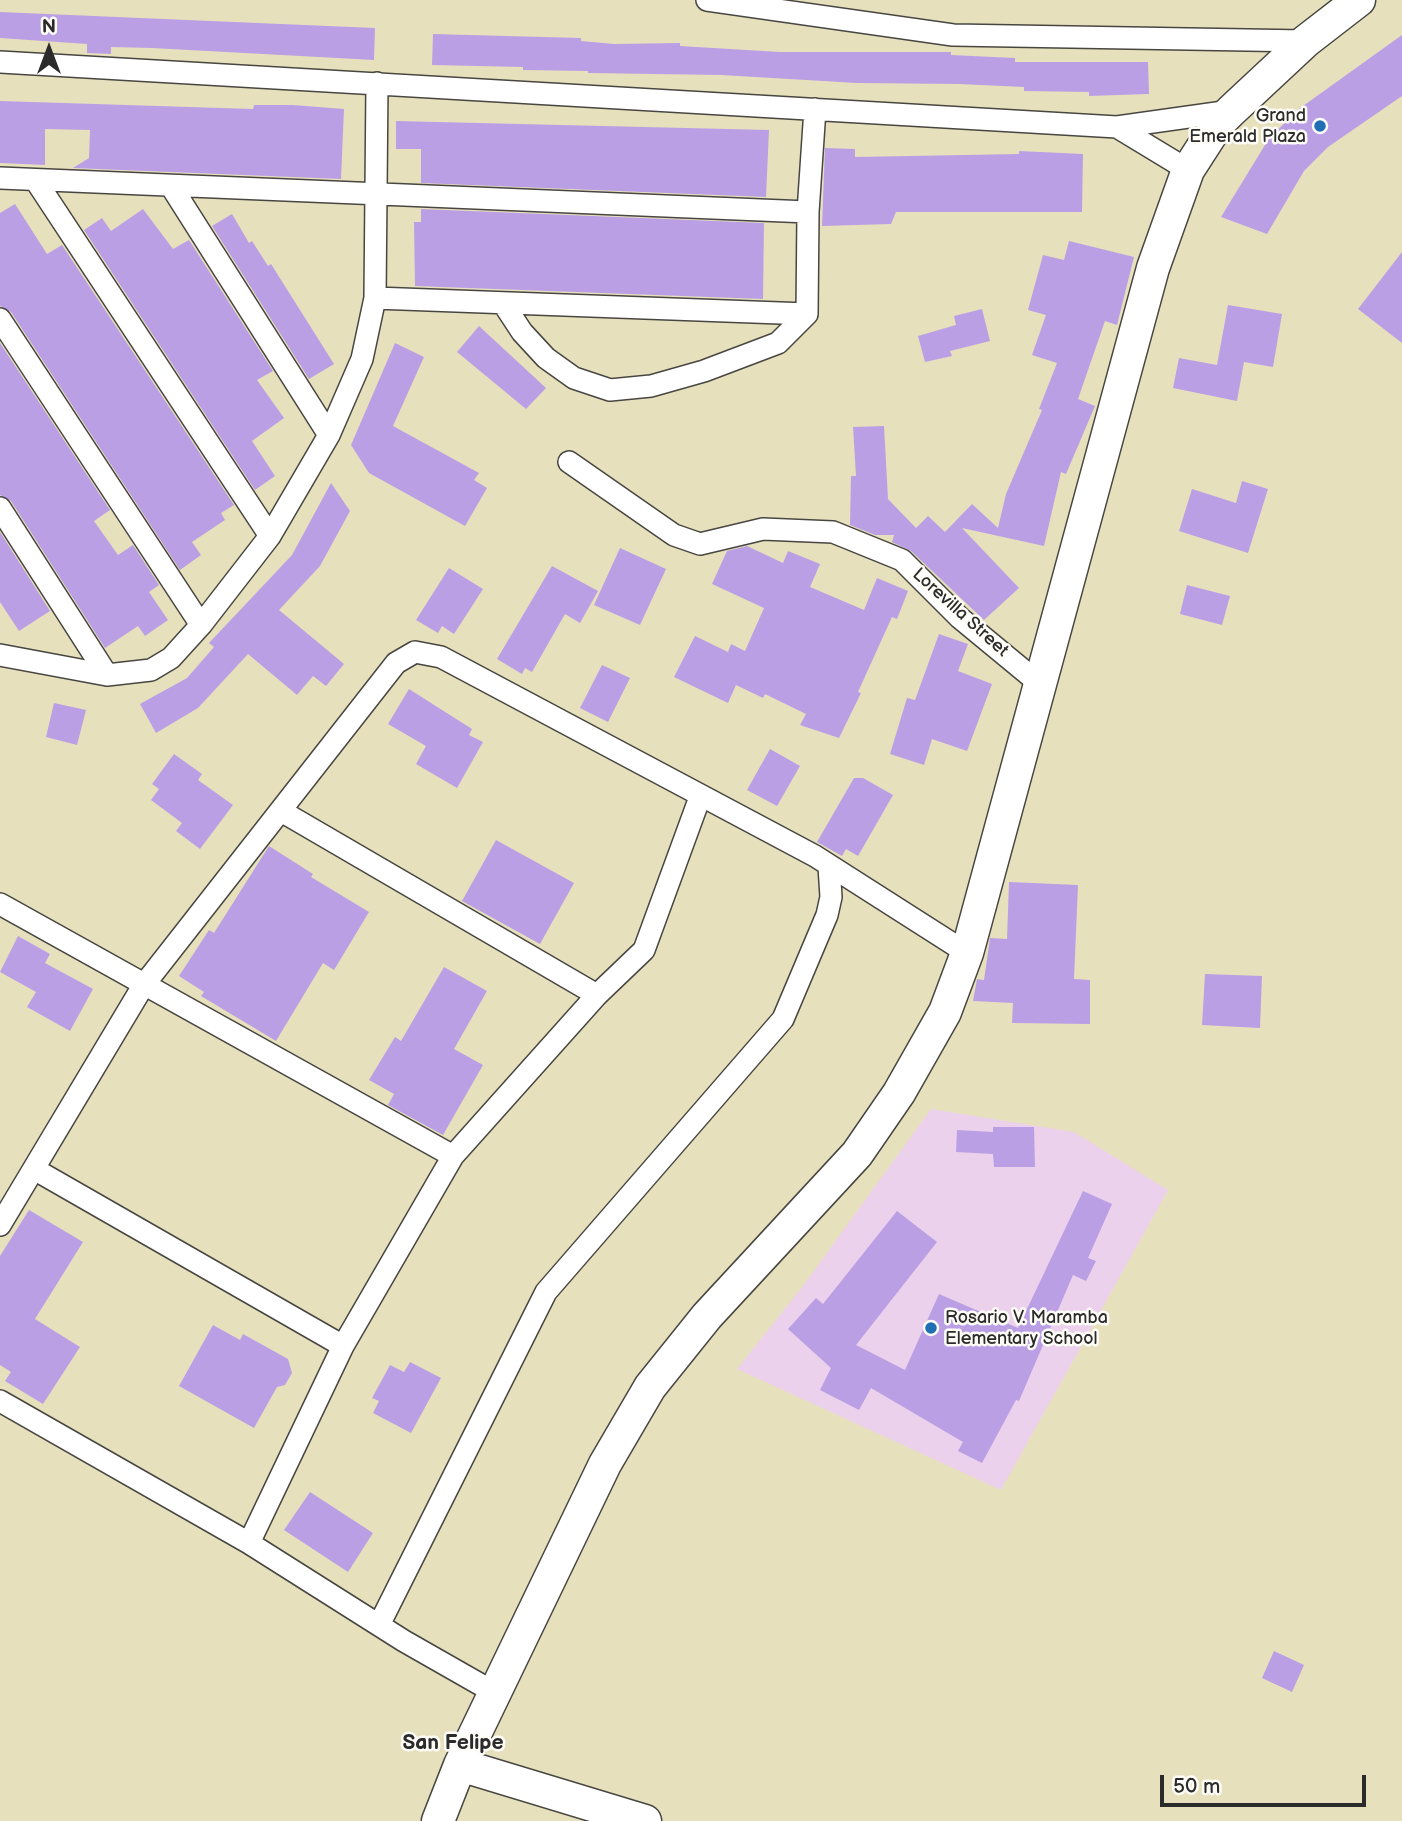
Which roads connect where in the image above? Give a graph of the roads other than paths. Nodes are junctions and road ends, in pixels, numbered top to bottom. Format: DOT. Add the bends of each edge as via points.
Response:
graph roads {
  1 [pos="707,0"];
  2 [pos="1359,0"];
  3 [pos="1306,41"];
  4 [pos="0,62"];
  5 [pos="377,83"];
  6 [pos="815,109"];
  7 [pos="1231,111"];
  8 [pos="1117,127"];
  9 [pos="1188,170"];
  10 [pos="0,178"];
  11 [pos="36,181"];
  12 [pos="171,187"];
  13 [pos="377,194"];
  14 [pos="808,212"];
  15 [pos="375,298"];
  16 [pos="503,303"];
  17 [pos="807,314"];
  18 [pos="0,319"];
  19 [pos="329,435"];
  20 [pos="569,462"];
  21 [pos="0,508"];
  22 [pos="270,536"];
  23 [pos="201,625"];
  24 [pos="0,655"];
  25 [pos="107,675"];
  26 [pos="1040,684"];
  27 [pos="700,797"];
  28 [pos="281,811"];
  29 [pos="829,866"];
  30 [pos="0,904"];
  31 [pos="967,953"];
  32 [pos="143,986"];
  33 [pos="597,995"];
  34 [pos="453,1156"];
  35 [pos="34,1169"];
  36 [pos="1,1220"];
  37 [pos="343,1346"];
  38 [pos="0,1401"];
  39 [pos="249,1543"];
  40 [pos="379,1625"];
  41 [pos="497,1694"];
  42 [pos="460,1765"];
  43 [pos="438,1821"];
  44 [pos="645,1821"];
  1 -- 3 [label="street" via="953,35"];
  2 -- 3 [label="main road"];
  3 -- 7 [label="main road"];
  4 -- 5 [label="street"];
  5 -- 6 [label="street"];
  5 -- 13 [label="street"];
  6 -- 8 [label="street"];
  6 -- 14 [label="street"];
  7 -- 8 [label="street"];
  7 -- 9 [label="main road"];
  8 -- 9 [label="street"];
  9 -- 26 [label="main road" via="1153,268"];
  10 -- 11 [label="street"];
  11 -- 12 [label="street"];
  11 -- 22 [label="street"];
  12 -- 13 [label="street"];
  12 -- 19 [label="street"];
  13 -- 14 [label="street"];
  13 -- 15 [label="street"];
  14 -- 17 [label="street"];
  15 -- 16 [label="street"];
  15 -- 19 [label="street" via="362,359"];
  16 -- 17 [label="street"];
  16 -- 17 [label="street" via="546,358 574,378 610,390 651,386 778,344"];
  18 -- 23 [label="street"];
  19 -- 22 [label="street"];
  20 -- 26 [label="street, Lorevilla Street" via="674,535 700,544 763,529 833,532 902,560 960,618"];
  21 -- 25 [label="street"];
  22 -- 23 [label="street"];
  23 -- 25 [label="street" via="171,658 151,670"];
  24 -- 25 [label="street"];
  26 -- 31 [label="main road"];
  27 -- 28 [label="street" via="441,657 415,652 396,663"];
  27 -- 29 [label="street"];
  27 -- 33 [label="street" via="644,950"];
  28 -- 32 [label="street"];
  28 -- 33 [label="street"];
  29 -- 31 [label="street"];
  29 -- 40 [label="street" via="827,915 783,1019 545,1292"];
  30 -- 32 [label="street"];
  31 -- 41 [label="main road" via="931,1038 858,1154 707,1315 650,1387 605,1464"];
  32 -- 34 [label="street"];
  32 -- 35 [label="street"];
  33 -- 34 [label="street"];
  34 -- 37 [label="street"];
  35 -- 36 [label="street"];
  35 -- 37 [label="street"];
  37 -- 39 [label="street"];
  38 -- 39 [label="street"];
  39 -- 40 [label="street"];
  40 -- 41 [label="street"];
  41 -- 42 [label="main road"];
  42 -- 43 [label="main road"];
  42 -- 44 [label="main road"];
}
